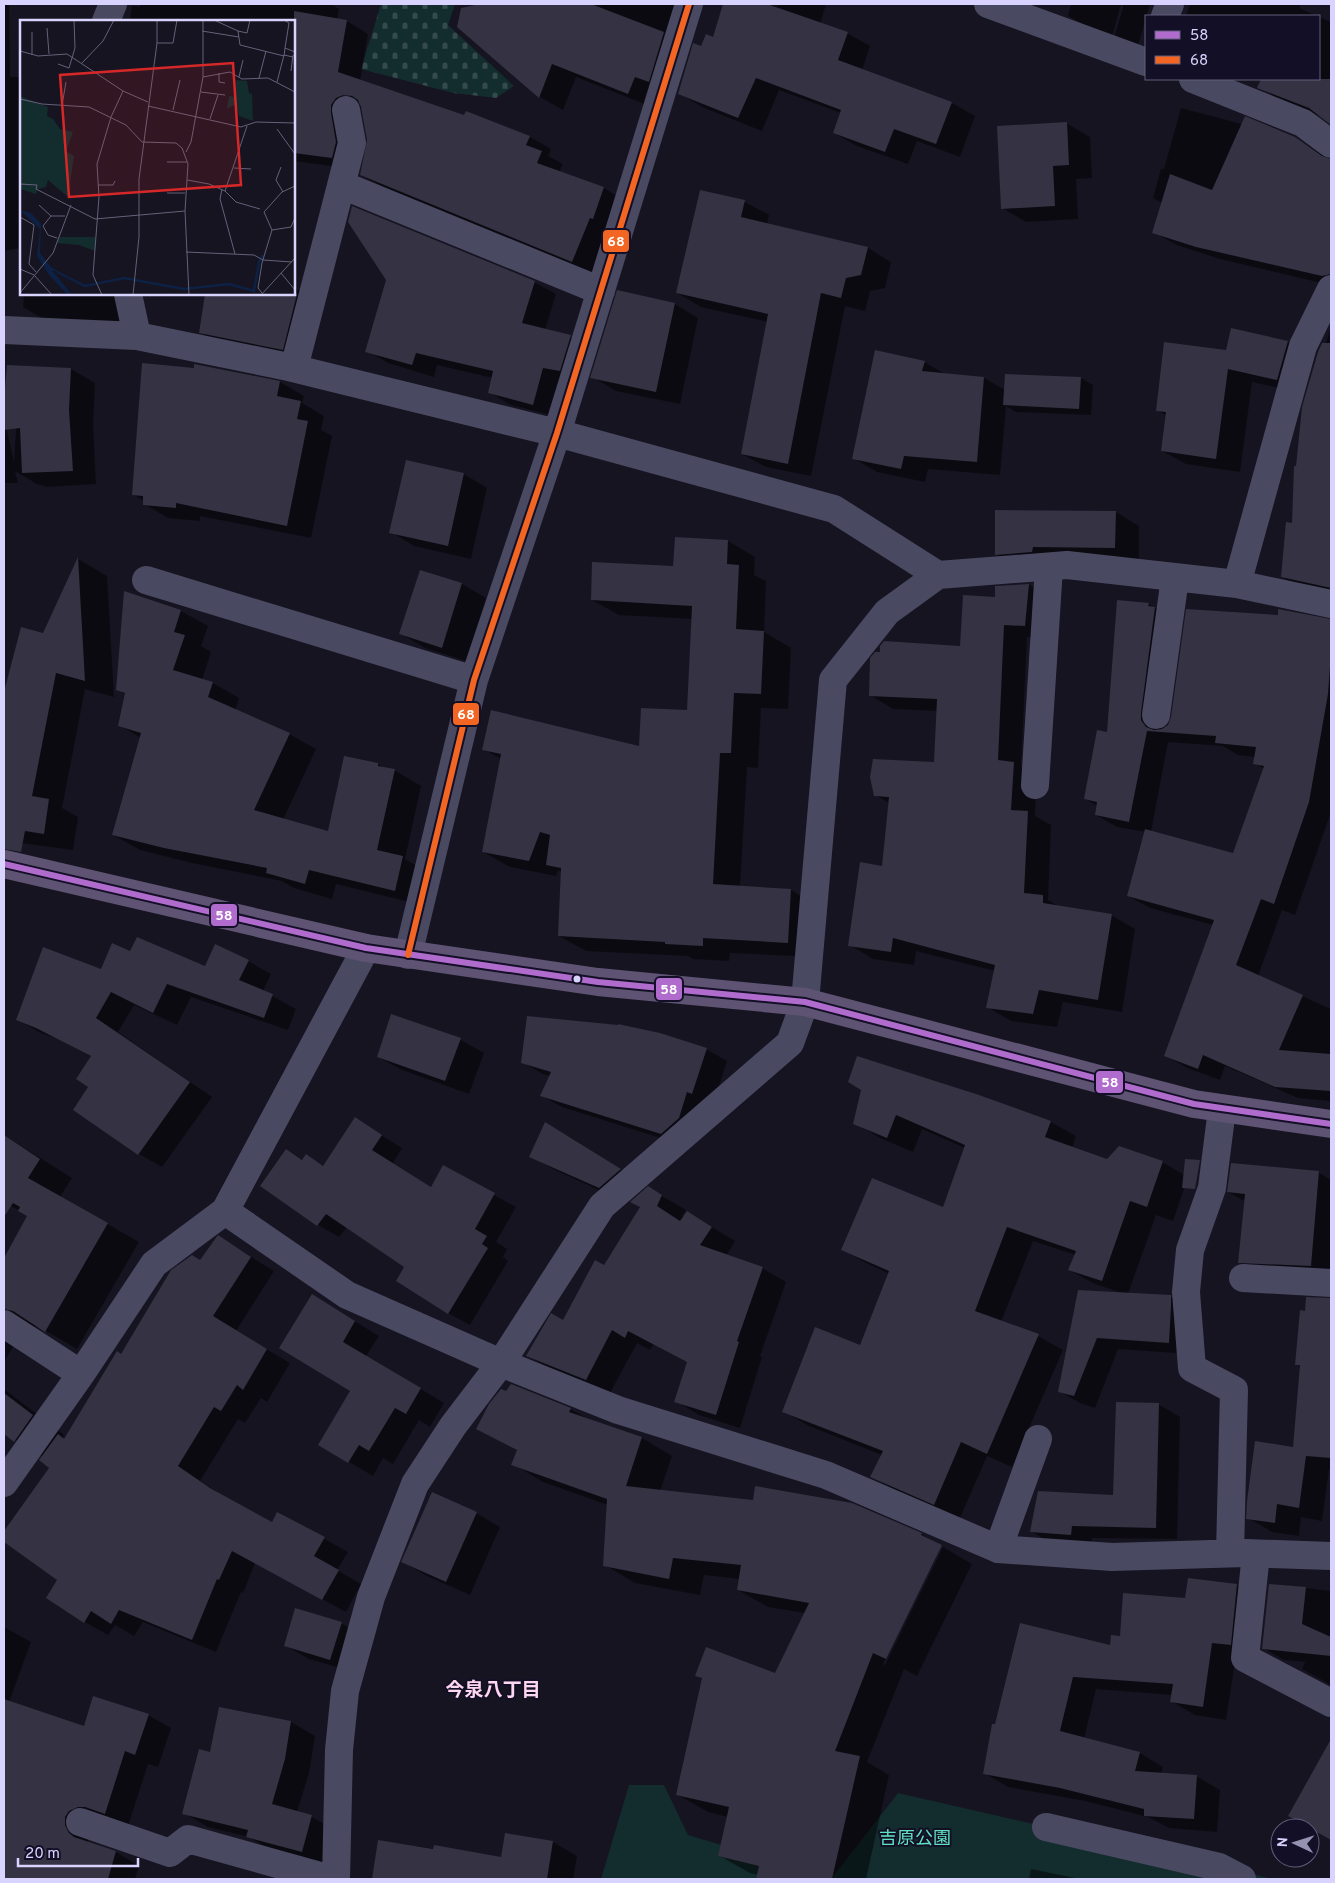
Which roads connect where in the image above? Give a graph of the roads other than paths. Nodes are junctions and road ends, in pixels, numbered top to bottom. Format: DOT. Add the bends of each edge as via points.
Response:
graph roads {
  1 [pos="113,4"];
  2 [pos="689,4"];
  3 [pos="988,4"];
  4 [pos="106,20"];
  5 [pos="1145,62"];
  6 [pos="1195,80"];
  7 [pos="346,110"];
  8 [pos="1331,144"];
  9 [pos="342,185"];
  10 [pos="1331,289"];
  11 [pos="601,292"];
  12 [pos="128,295"];
  13 [pos="4,330"];
  14 [pos="137,336"];
  15 [pos="294,368"];
  16 [pos="557,433"];
  17 [pos="1049,567"];
  18 [pos="938,575"];
  19 [pos="1175,578"];
  20 [pos="146,580"];
  21 [pos="1237,584"];
  22 [pos="1331,604"];
  23 [pos="474,680"];
  24 [pos="1156,715"];
  25 [pos="1036,785"];
  26 [pos="4,864"];
  27 [pos="366,948"];
  28 [pos="408,955"];
  29 [pos="805,1002"];
  30 [pos="1222,1108"];
  31 [pos="1331,1124"];
  32 [pos="225,1210"];
  33 [pos="1243,1278"];
  34 [pos="1331,1283"];
  35 [pos="4,1324"];
  36 [pos="501,1363"];
  37 [pos="81,1374"];
  38 [pos="1038,1438"];
  39 [pos="4,1483"];
  40 [pos="998,1549"];
  41 [pos="1243,1554"];
  42 [pos="1331,1556"];
  43 [pos="1331,1703"];
  44 [pos="80,1822"];
  45 [pos="1046,1827"];
  46 [pos="331,1879"];
  47 [pos="336,1879"];
  48 [pos="1242,1879"];
  1 -- 4 [label="street"];
  2 -- 11 [label="street"];
  3 -- 5 [label="street"];
  6 -- 8 [label="street" via="1304,124"];
  7 -- 9 [label="street" via="352,143"];
  9 -- 11 [label="street"];
  9 -- 15 [label="street"];
  10 -- 21 [label="street" via="1303,346"];
  11 -- 16 [label="street"];
  12 -- 14 [label="street"];
  13 -- 14 [label="street"];
  14 -- 15 [label="street"];
  15 -- 16 [label="street"];
  16 -- 18 [label="street" via="834,509"];
  16 -- 23 [label="street"];
  17 -- 18 [label="street"];
  17 -- 19 [label="street" via="1067,565"];
  17 -- 25 [label="street"];
  18 -- 29 [label="street" via="887,612 833,680"];
  19 -- 21 [label="street"];
  19 -- 24 [label="street"];
  20 -- 23 [label="street"];
  21 -- 22 [label="street"];
  23 -- 28 [label="street"];
  26 -- 27 [label="main road"];
  27 -- 28 [label="main road"];
  27 -- 32 [label="street"];
  28 -- 29 [label="main road" via="598,982"];
  29 -- 30 [label="main road" via="1194,1104"];
  29 -- 36 [label="street" via="790,1043 602,1206"];
  30 -- 31 [label="main road"];
  30 -- 41 [label="street" via="1212,1188 1190,1250 1186,1292 1192,1368 1234,1390"];
  32 -- 36 [label="street" via="347,1294"];
  32 -- 37 [label="street" via="154,1264"];
  33 -- 34 [label="street"];
  35 -- 37 [label="street"];
  36 -- 40 [label="street" via="618,1410 826,1475"];
  36 -- 47 [label="street" via="453,1426 415,1484 371,1597 345,1691 339,1750"];
  37 -- 39 [label="street"];
  38 -- 40 [label="street"];
  40 -- 41 [label="street" via="1112,1557"];
  41 -- 42 [label="street"];
  41 -- 43 [label="street" via="1246,1658"];
  44 -- 46 [label="street" via="170,1853 188,1840"];
  45 -- 48 [label="street" via="1219,1867"];
}
